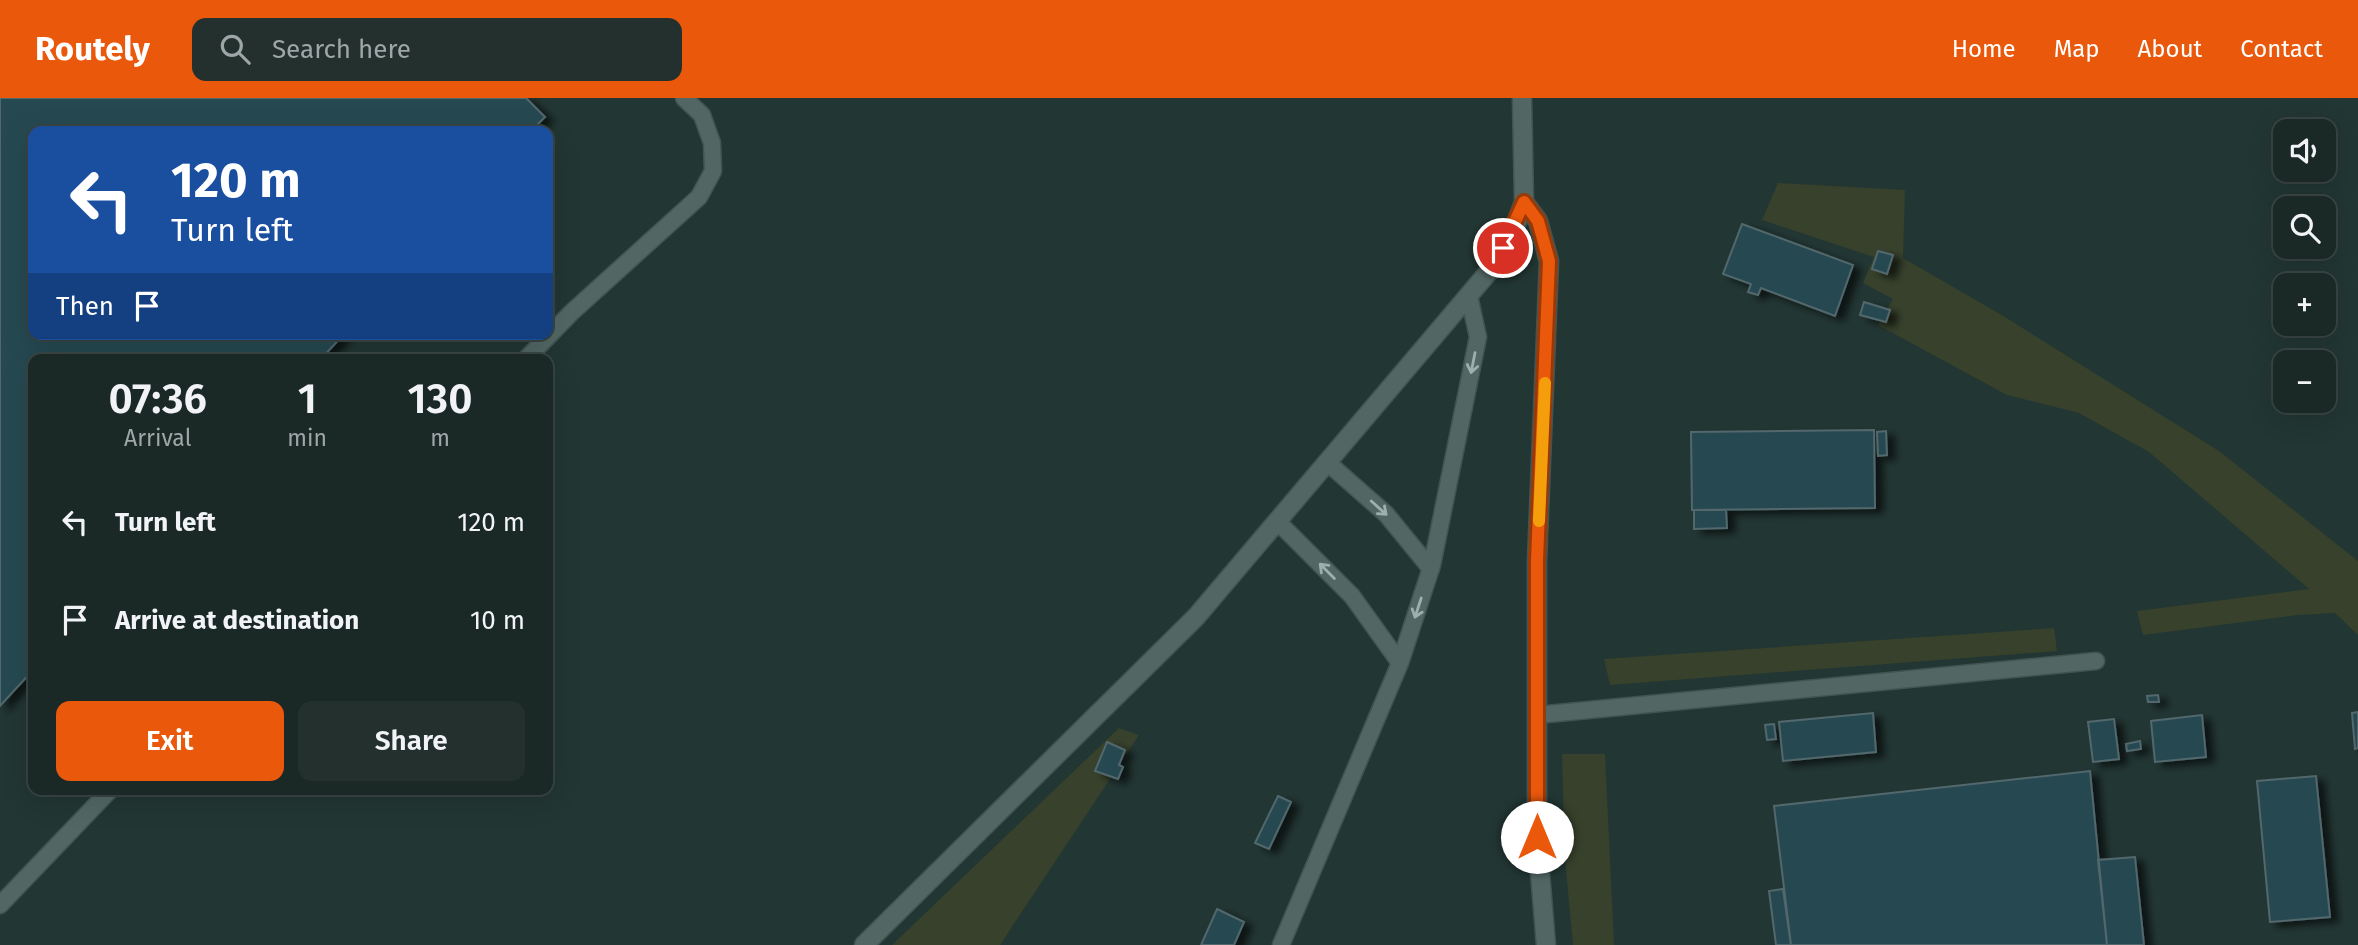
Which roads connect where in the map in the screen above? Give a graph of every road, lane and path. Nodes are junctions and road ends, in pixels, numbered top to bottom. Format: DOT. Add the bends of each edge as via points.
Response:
graph roads {
  1 [pos="684,98"];
  2 [pos="1522,98"];
  3 [pos="1524,202"];
  4 [pos="1469,296"];
  5 [pos="553,331"];
  6 [pos="545,340"];
  7 [pos="531,354"];
  8 [pos="1328,463"];
  9 [pos="1278,522"];
  10 [pos="1431,569"];
  11 [pos="2096,661"];
  12 [pos="1400,663"];
  13 [pos="1537,715"];
  14 [pos="105,795"];
  15 [pos="0,905"];
  16 [pos="864,945"];
  17 [pos="1281,945"];
  18 [pos="1546,945"];
  1 -- 5 [label="lane" via="702,116 712,143 713,171 699,197"];
  2 -- 3 [label="street"];
  3 -- 4 [label="street" via="1491,269"];
  3 -- 13 [label="street" via="1538,221 1549,261 1537,561"];
  4 -- 8 [label="street"];
  4 -- 10 [label="lane, one-way" via="1478,337"];
  6 -- 7 [label="lane"];
  8 -- 9 [label="street"];
  8 -- 10 [label="lane, one-way" via="1386,514"];
  12 -- 9 [label="lane, one-way" via="1352,596"];
  9 -- 16 [label="street" via="1196,617"];
  10 -- 12 [label="lane, one-way"];
  11 -- 13 [label="lane"];
  12 -- 17 [label="lane"];
  13 -- 18 [label="street" via="1537,837"];
  14 -- 15 [label="lane"];
}
